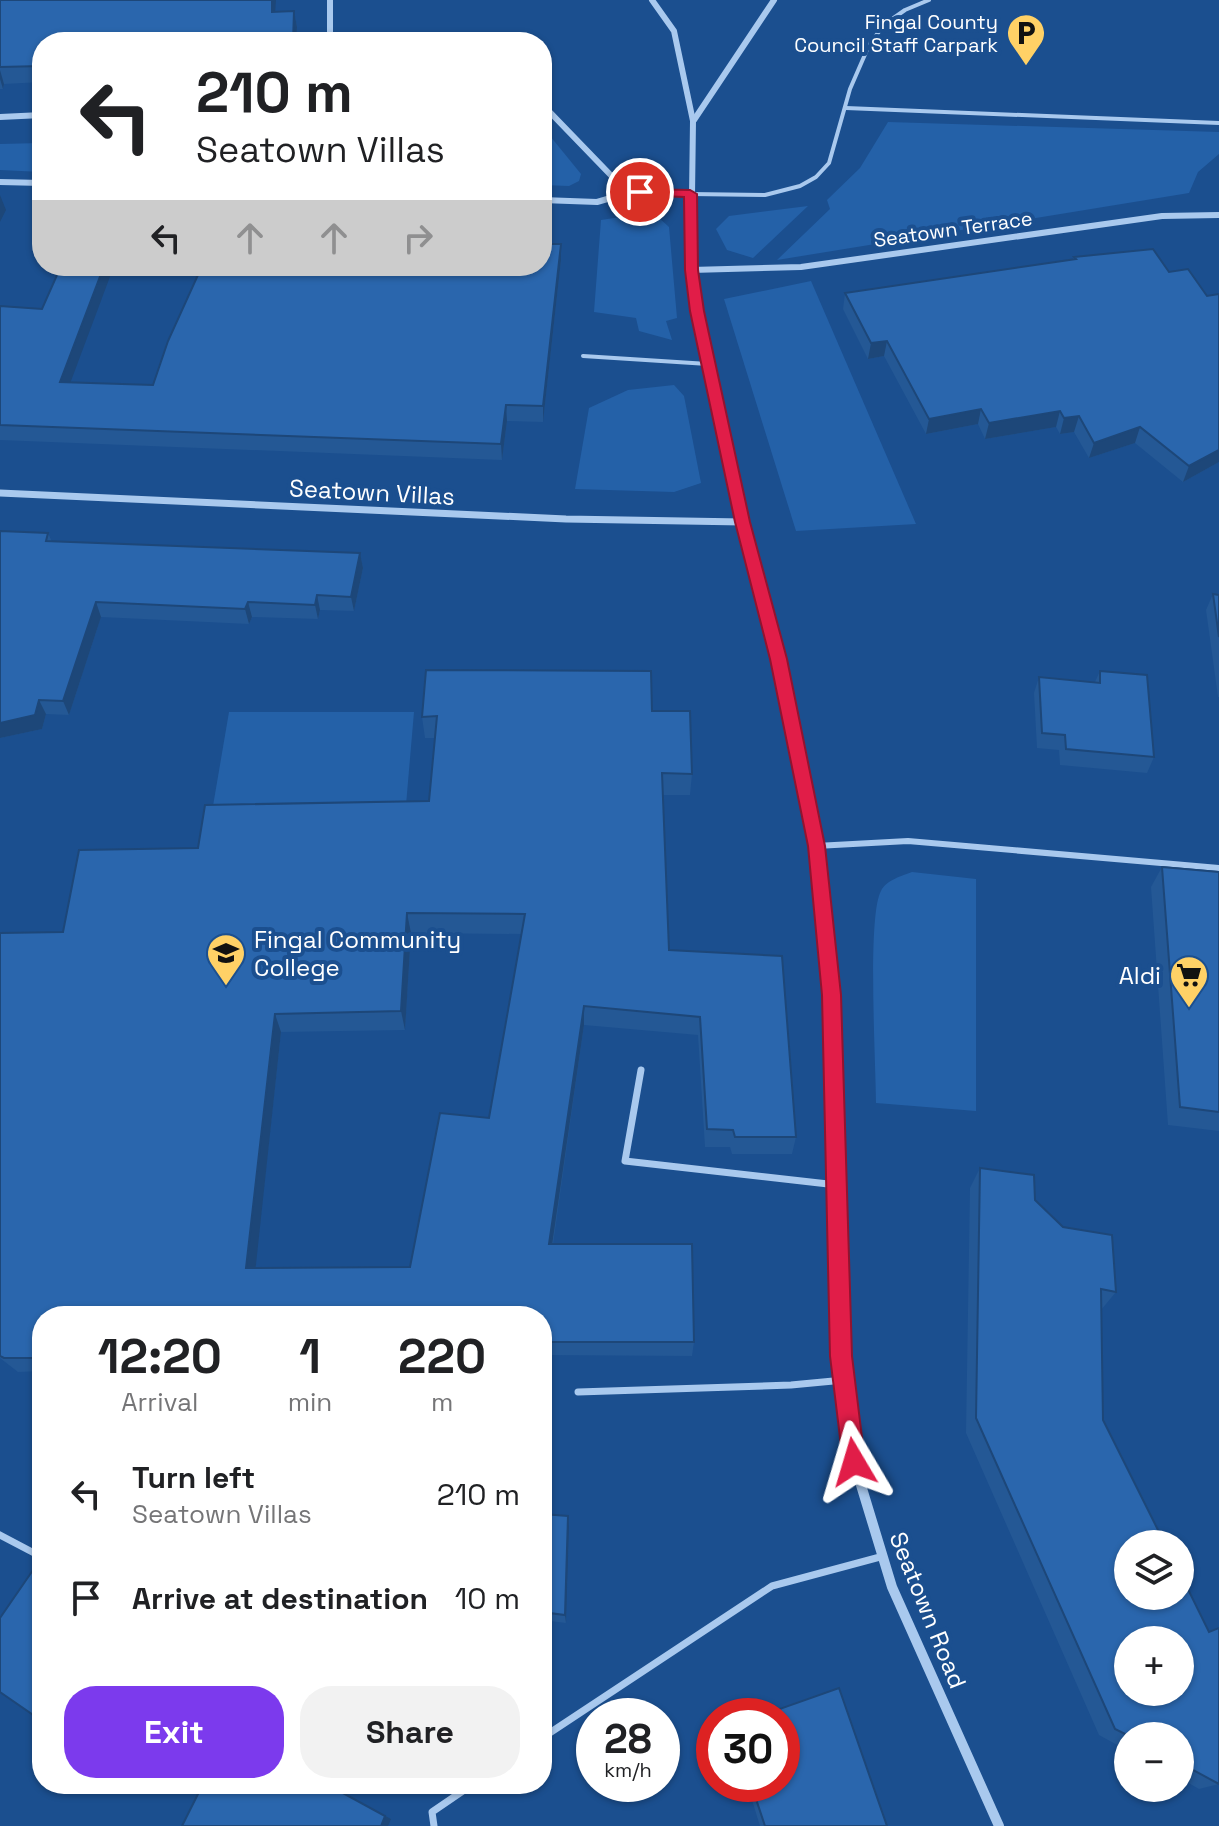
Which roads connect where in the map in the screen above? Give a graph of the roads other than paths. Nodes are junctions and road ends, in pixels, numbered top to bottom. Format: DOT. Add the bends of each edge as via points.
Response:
graph roads {
  1 [pos="330,0"];
  2 [pos="652,0"];
  3 [pos="774,0"];
  4 [pos="929,0"];
  5 [pos="330,32"];
  6 [pos="846,108"];
  7 [pos="552,114"];
  8 [pos="32,115"];
  9 [pos="0,117"];
  10 [pos="693,121"];
  11 [pos="1219,123"];
  12 [pos="0,182"];
  13 [pos="32,183"];
  14 [pos="628,193"];
  15 [pos="690,194"];
  16 [pos="552,200"];
  17 [pos="1219,215"];
  18 [pos="691,270"];
  19 [pos="583,356"];
  20 [pos="708,364"];
  21 [pos="0,493"];
  22 [pos="743,522"];
  23 [pos="816,846"];
  24 [pos="1219,868"];
  25 [pos="641,1070"];
  26 [pos="837,1185"];
  27 [pos="844,1380"];
  28 [pos="578,1392"];
  29 [pos="0,1535"];
  30 [pos="32,1552"];
  31 [pos="880,1557"];
  32 [pos="552,1731"];
  33 [pos="458,1794"];
  34 [pos="434,1826"];
  35 [pos="999,1826"];
  1 -- 5 [label="street"];
  2 -- 10 [label="street, Seatown Road" via="674,31"];
  3 -- 10 [label="street"];
  4 -- 6 [label="lane" via="906,8 878,29 859,63"];
  6 -- 11 [label="lane"];
  6 -- 15 [label="lane" via="829,163 809,183 778,193"];
  7 -- 14 [label="street"];
  8 -- 9 [label="street"];
  10 -- 15 [label="street, Seatown Road"];
  12 -- 13 [label="street"];
  14 -- 15 [label="street"];
  14 -- 16 [label="street" via="597,202"];
  15 -- 18 [label="street, Seatown Road"];
  17 -- 18 [label="street, Seatown Terrace" via="1162,216 801,267"];
  18 -- 20 [label="street, Seatown Road"];
  19 -- 20 [label="lane"];
  20 -- 22 [label="street, Seatown Road"];
  21 -- 22 [label="street, Seatown Villas"];
  22 -- 23 [label="street, Seatown Road" via="779,659"];
  23 -- 24 [label="lane" via="908,841"];
  23 -- 26 [label="street, Seatown Road" via="831,995"];
  25 -- 26 [label="lane" via="625,1161"];
  26 -- 27 [label="street, Seatown Road"];
  27 -- 28 [label="lane"];
  27 -- 31 [label="street, Seatown Road" via="854,1462"];
  29 -- 30 [label="lane"];
  31 -- 32 [label="lane" via="772,1586"];
  31 -- 35 [label="street, Seatown Road"];
  33 -- 34 [label="lane" via="432,1812"];
}
